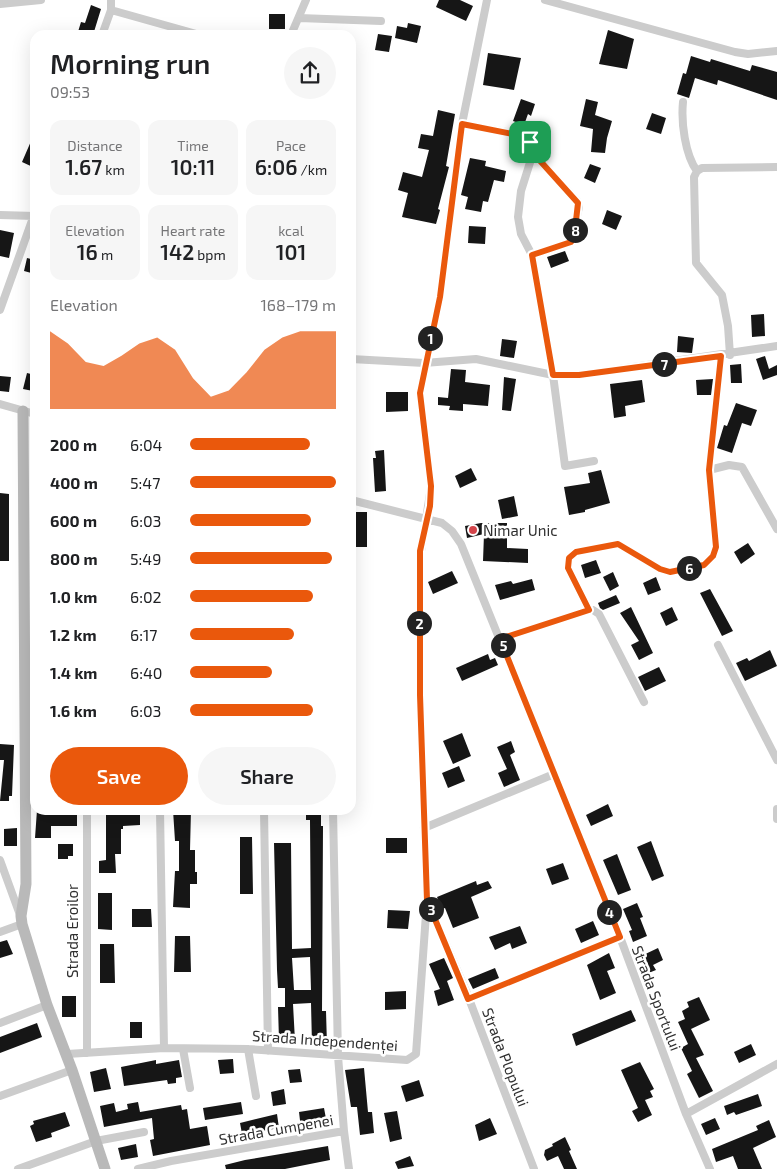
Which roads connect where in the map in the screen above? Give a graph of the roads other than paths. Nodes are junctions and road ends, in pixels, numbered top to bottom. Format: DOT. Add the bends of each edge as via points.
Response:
graph roads {
  1 [pos="42,0"];
  2 [pos="111,0"];
  3 [pos="306,0"];
  4 [pos="487,0"];
  5 [pos="545,0"];
  6 [pos="0,4"];
  7 [pos="111,10"];
  8 [pos="298,18"];
  9 [pos="381,22"];
  10 [pos="104,30"];
  11 [pos="182,30"];
  12 [pos="293,30"];
  13 [pos="777,51"];
  14 [pos="683,102"];
  15 [pos="462,124"];
  16 [pos="533,153"];
  17 [pos="777,167"];
  18 [pos="695,174"];
  19 [pos="30,214"];
  20 [pos="0,215"];
  21 [pos="30,225"];
  22 [pos="532,255"];
  23 [pos="0,310"];
  24 [pos="777,346"];
  25 [pos="730,355"];
  26 [pos="721,356"];
  27 [pos="356,359"];
  28 [pos="424,363"];
  29 [pos="553,375"];
  30 [pos="0,404"];
  31 [pos="23,411"];
  32 [pos="30,413"];
  33 [pos="594,461"];
  34 [pos="709,470"];
  35 [pos="356,501"];
  36 [pos="426,518"];
  37 [pos="777,529"];
  38 [pos="589,610"];
  39 [pos="500,639"];
  40 [pos="718,645"];
  41 [pos="644,702"];
  42 [pos="777,760"];
  43 [pos="554,774"];
  44 [pos="777,809"];
  45 [pos="87,815"];
  46 [pos="160,815"];
  47 [pos="264,815"];
  48 [pos="333,815"];
  49 [pos="777,819"];
  50 [pos="424,828"];
  51 [pos="0,860"];
  52 [pos="427,900"];
  53 [pos="22,920"];
  54 [pos="0,932"];
  55 [pos="620,937"];
  56 [pos="468,999"];
  57 [pos="47,1005"];
  58 [pos="0,1023"];
  59 [pos="164,1048"];
  60 [pos="184,1049"];
  61 [pos="248,1049"];
  62 [pos="268,1051"];
  63 [pos="87,1053"];
  64 [pos="67,1054"];
  65 [pos="338,1056"];
  66 [pos="777,1064"];
  67 [pos="72,1070"];
  68 [pos="190,1088"];
  69 [pos="0,1096"];
  70 [pos="256,1096"];
  71 [pos="686,1114"];
  72 [pos="344,1131"];
  73 [pos="144,1132"];
  74 [pos="96,1142"];
  75 [pos="18,1169"];
  76 [pos="105,1169"];
  77 [pos="138,1169"];
  78 [pos="349,1169"];
  79 [pos="534,1169"];
  80 [pos="710,1169"];
  1 -- 6 [label="street"];
  2 -- 7 [label="street"];
  3 -- 8 [label="street"];
  4 -- 15 [label="street, Strada Independenței"];
  5 -- 13 [label="street" via="735,52"];
  7 -- 10 [label="street"];
  7 -- 11 [label="street"];
  8 -- 9 [label="street"];
  8 -- 12 [label="street"];
  14 -- 18 [label="street" via="682,128"];
  15 -- 16 [label="street" via="523,136 530,142"];
  15 -- 28 [label="street, Strada Independenței" via="440,297"];
  16 -- 22 [label="street" via="518,204 521,234"];
  16 -- 22 [label="street" via="579,207 571,242"];
  17 -- 18 [label="street" via="702,168"];
  18 -- 25 [label="street" via="696,263 722,295"];
  19 -- 20 [label="street"];
  21 -- 23 [label="street"];
  22 -- 29 [label="street"];
  24 -- 25 [label="street"];
  25 -- 26 [label="street"];
  26 -- 29 [label="street" via="579,375"];
  26 -- 34 [label="street"];
  27 -- 28 [label="street"];
  28 -- 29 [label="street" via="476,359"];
  28 -- 36 [label="street, Strada Independenței" via="420,393 431,486"];
  29 -- 33 [label="street" via="565,466"];
  30 -- 31 [label="street"];
  31 -- 32 [label="street"];
  31 -- 53 [label="street" via="26,884"];
  34 -- 37 [label="street" via="729,465 742,467"];
  34 -- 38 [label="street" via="716,547 709,561 670,572 618,544 576,552 569,558 568,568"];
  35 -- 36 [label="street"];
  36 -- 39 [label="street, Strada Sportului" via="447,526 457,537"];
  36 -- 50 [label="street, Strada Independenței" via="419,564"];
  38 -- 39 [label="street"];
  38 -- 41 [label="street" via="599,614"];
  39 -- 43 [label="street, Strada Sportului"];
  40 -- 42 [label="street"];
  43 -- 50 [label="street"];
  43 -- 55 [label="street, Strada Sportului"];
  44 -- 49 [label="street"];
  45 -- 63 [label="street, Strada Eroilor"];
  46 -- 59 [label="street"];
  47 -- 62 [label="street"];
  48 -- 65 [label="street, Strada Cumpenei"];
  50 -- 52 [label="street, Strada Independenței"];
  51 -- 53 [label="street"];
  52 -- 56 [label="street, Strada Plopului"];
  52 -- 65 [label="street, Strada Independenței" via="416,1054 407,1060"];
  53 -- 54 [label="street"];
  53 -- 57 [label="street"];
  55 -- 56 [label="street"];
  55 -- 71 [label="street, Strada Sportului"];
  56 -- 79 [label="street, Strada Plopului"];
  57 -- 58 [label="street"];
  57 -- 64 [label="street"];
  59 -- 60 [label="street, Strada Independenței"];
  59 -- 63 [label="street, Strada Independenței"];
  60 -- 61 [label="street, Strada Independenței"];
  60 -- 68 [label="street"];
  61 -- 62 [label="street, Strada Independenței"];
  61 -- 70 [label="street"];
  62 -- 65 [label="street, Strada Independenței"];
  63 -- 64 [label="street, Strada Independenței"];
  64 -- 67 [label="street"];
  65 -- 72 [label="street, Strada Cumpenei"];
  66 -- 71 [label="street"];
  67 -- 69 [label="street"];
  67 -- 74 [label="street"];
  71 -- 80 [label="street, Strada Sportului"];
  72 -- 77 [label="street, Strada Cumpenei"];
  72 -- 78 [label="street"];
  73 -- 74 [label="street"];
  74 -- 75 [label="street"];
  74 -- 76 [label="street"];
}
